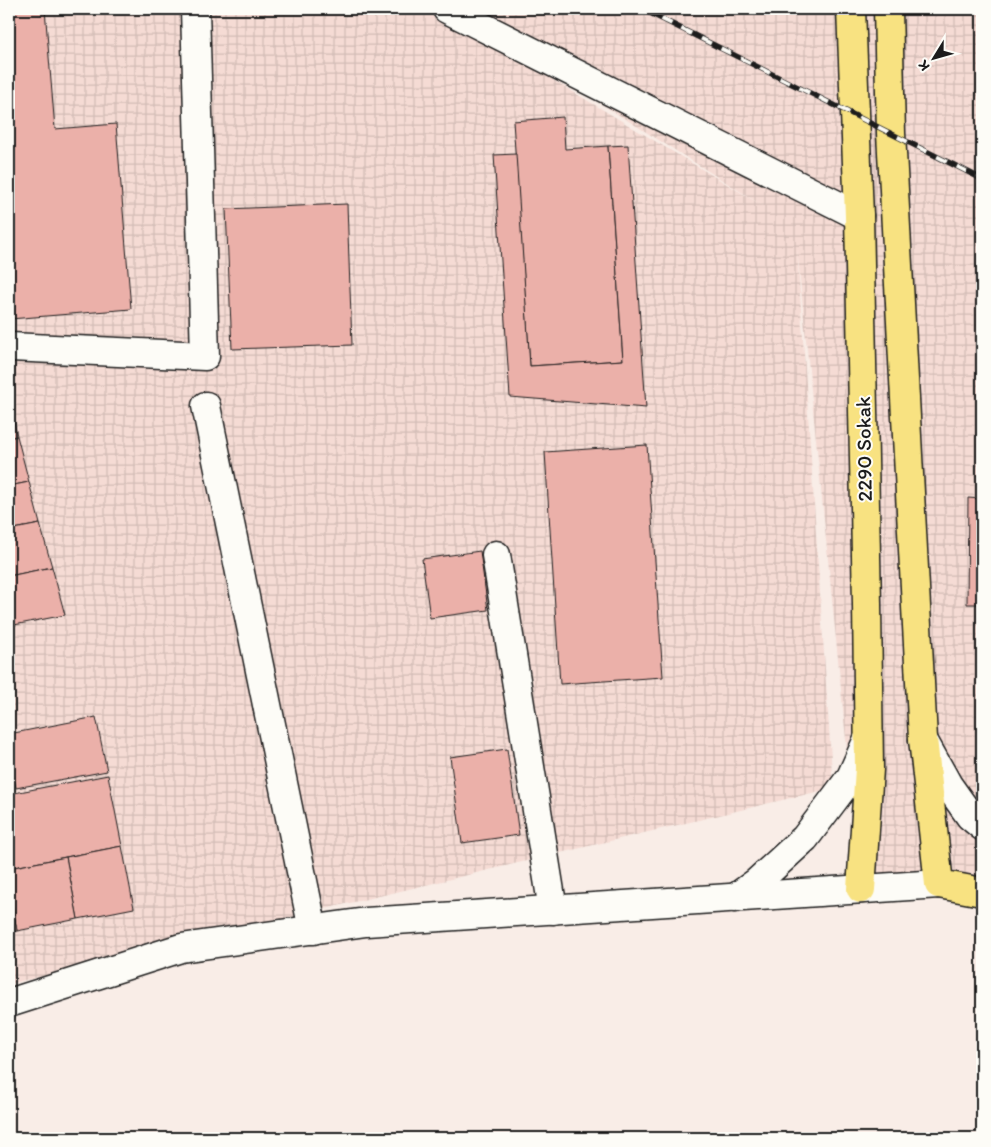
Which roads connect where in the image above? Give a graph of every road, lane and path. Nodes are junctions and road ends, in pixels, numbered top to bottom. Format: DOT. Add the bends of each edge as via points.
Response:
graph roads {
  1 [pos="196,9"];
  2 [pos="448,9"];
  3 [pos="851,9"];
  4 [pos="888,9"];
  5 [pos="859,216"];
  6 [pos="10,347"];
  7 [pos="206,406"];
  8 [pos="496,555"];
  9 [pos="868,739"];
  10 [pos="922,740"];
  11 [pos="982,826"];
  12 [pos="982,877"];
  13 [pos="939,884"];
  14 [pos="861,889"];
  15 [pos="982,892"];
  16 [pos="735,898"];
  17 [pos="553,910"];
  18 [pos="313,930"];
  19 [pos="9,1003"];
  1 -- 6 [label="street" via="205,356"];
  2 -- 5 [label="street"];
  3 -- 5 [label="main road, 2290 Sokak"];
  4 -- 10 [label="main road, 2290 Sokak" via="890,133"];
  5 -- 9 [label="main road, 2290 Sokak"];
  7 -- 18 [label="street"];
  8 -- 17 [label="street"];
  9 -- 14 [label="main road, 2290 Sokak"];
  9 -- 16 [label="street" via="851,777 805,838"];
  10 -- 11 [label="street" via="948,785 970,816"];
  10 -- 13 [label="main road, 2290 Sokak"];
  12 -- 13 [label="main road"];
  13 -- 14 [label="street"];
  13 -- 15 [label="main road"];
  14 -- 16 [label="street"];
  16 -- 17 [label="street"];
  17 -- 18 [label="street" via="366,922"];
  18 -- 19 [label="street" via="181,948"];
}
